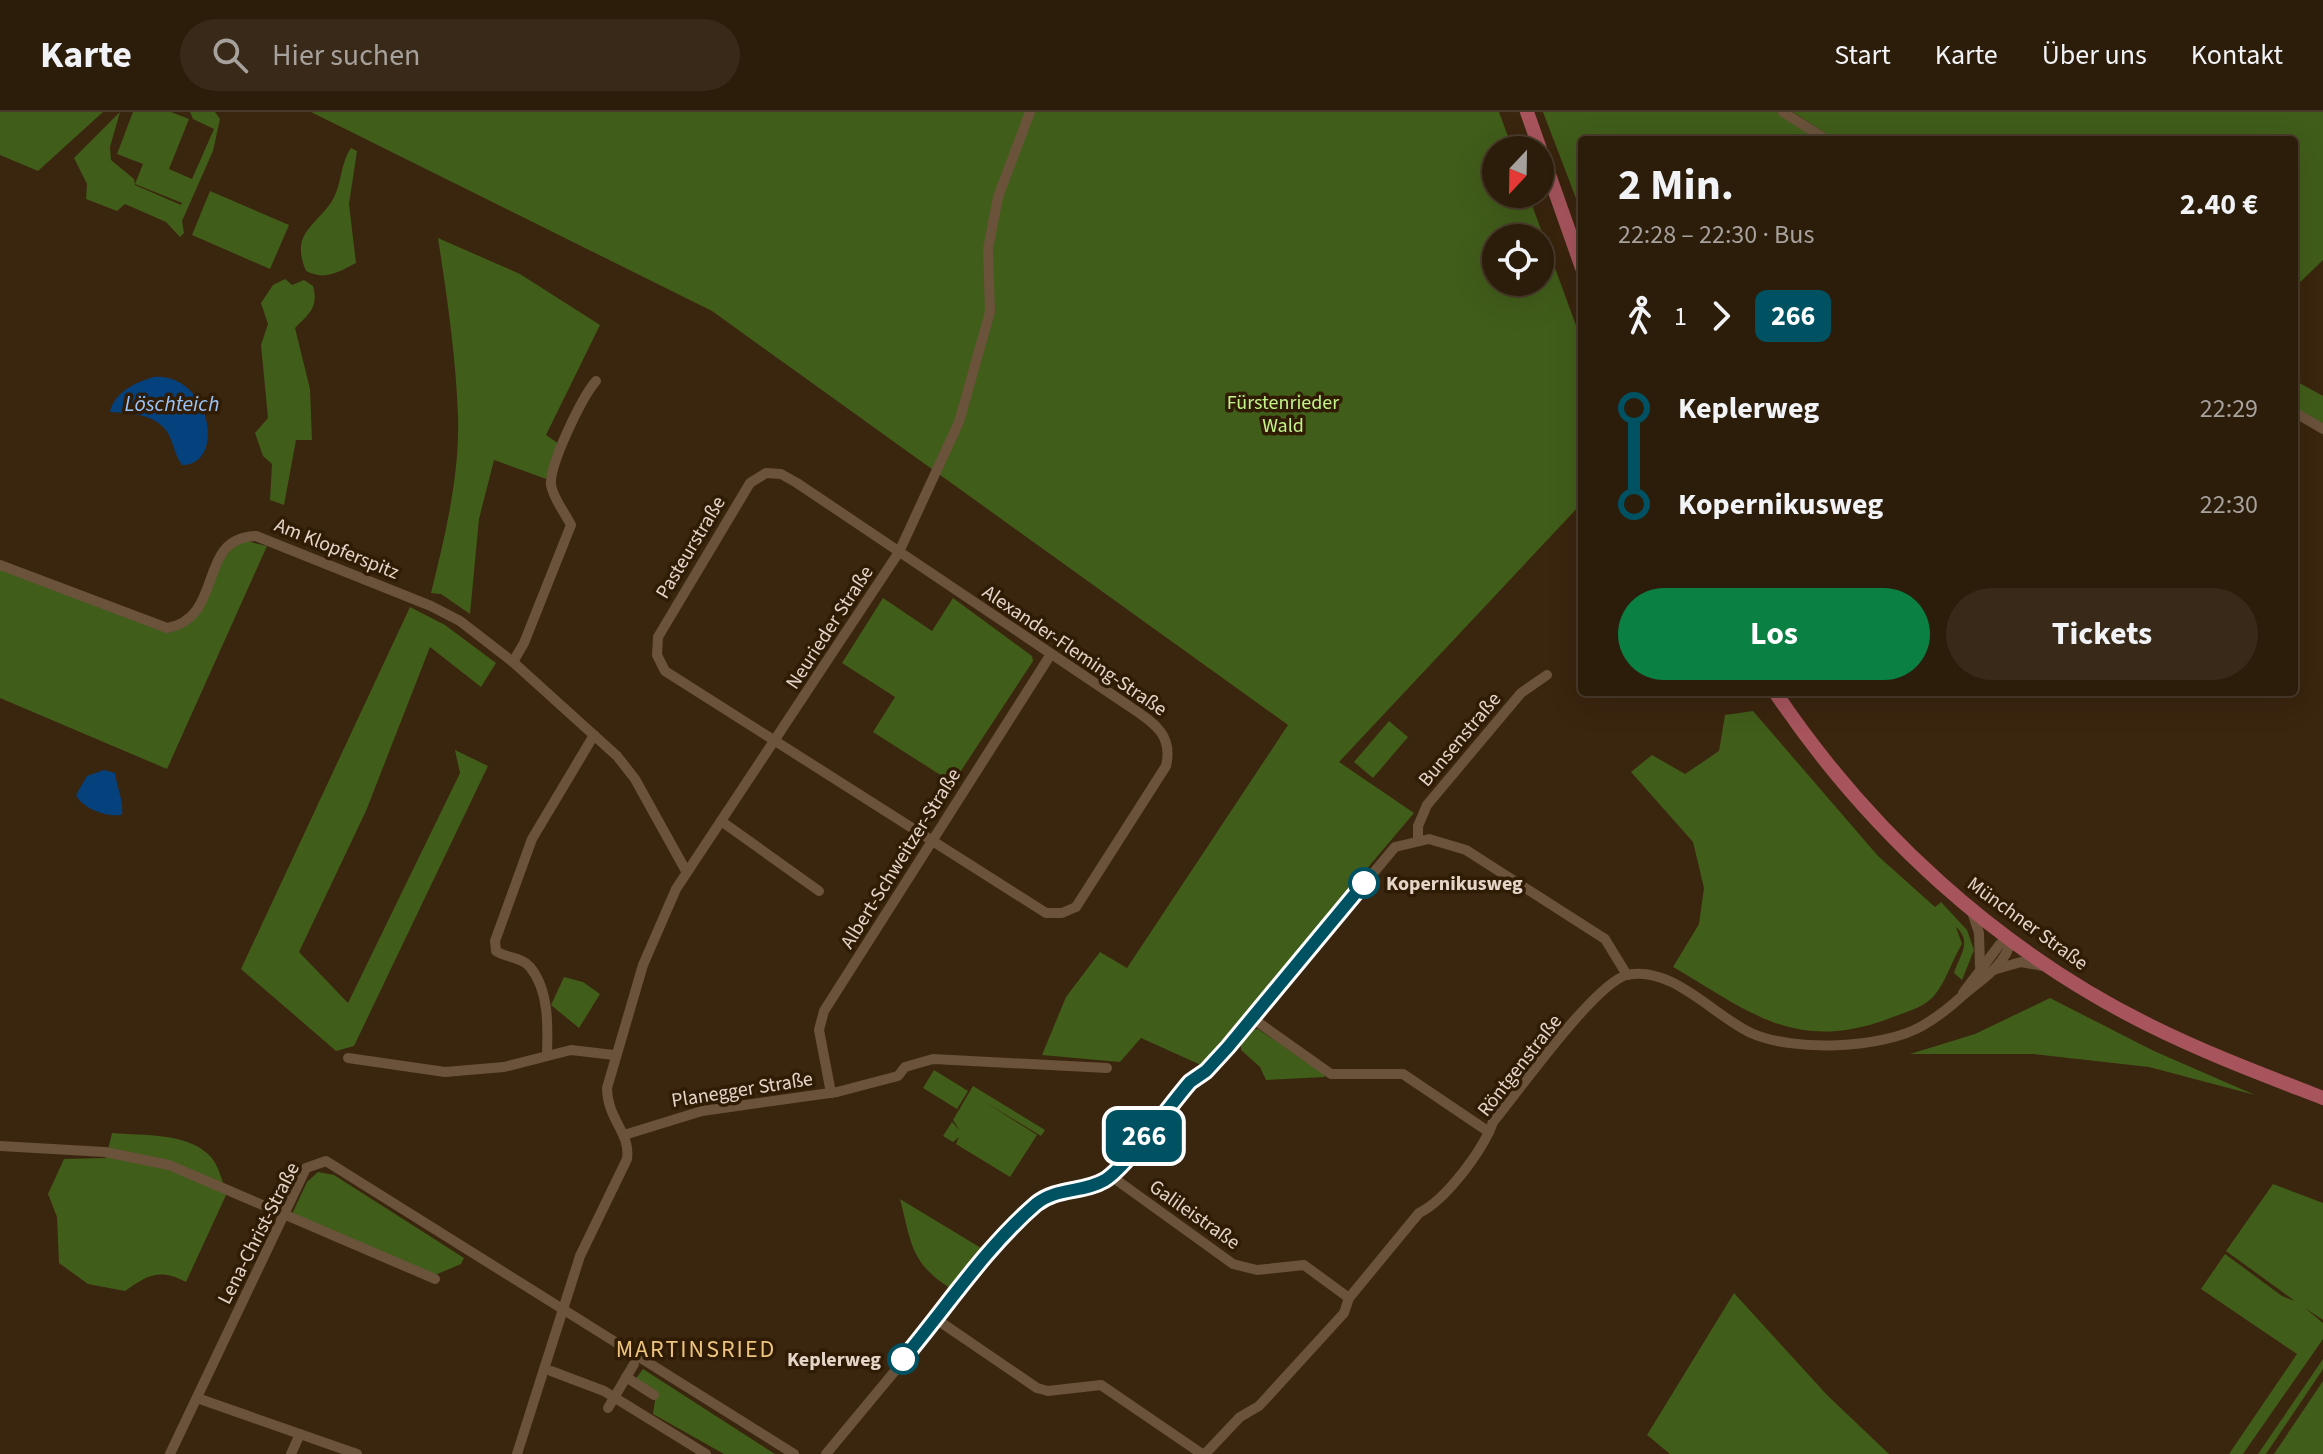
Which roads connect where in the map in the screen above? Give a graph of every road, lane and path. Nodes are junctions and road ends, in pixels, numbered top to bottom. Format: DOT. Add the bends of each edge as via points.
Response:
graph roads {
  1 [pos="1030,112"];
  2 [pos="1527,112"];
  3 [pos="1783,112"];
  4 [pos="1821,136"];
  5 [pos="1578,257"];
  6 [pos="596,381"];
  7 [pos="2298,414"];
  8 [pos="2323,429"];
  9 [pos="899,552"];
  10 [pos="0,565"];
  11 [pos="1051,654"];
  12 [pos="513,662"];
  13 [pos="1547,675"];
  14 [pos="1778,696"];
  15 [pos="594,735"];
  16 [pos="775,741"];
  17 [pos="721,821"];
  18 [pos="1418,839"];
  19 [pos="932,841"];
  20 [pos="686,871"];
  21 [pos="819,891"];
  22 [pos="1971,909"];
  23 [pos="2011,940"];
  24 [pos="1979,967"];
  25 [pos="2051,968"];
  26 [pos="1991,971"];
  27 [pos="1627,975"];
  28 [pos="1962,996"];
  29 [pos="1252,1018"];
  30 [pos="547,1054"];
  31 [pos="614,1055"];
  32 [pos="348,1058"];
  33 [pos="1107,1068"];
  34 [pos="831,1093"];
  35 [pos="2323,1098"];
  36 [pos="1489,1132"];
  37 [pos="624,1135"];
  38 [pos="0,1146"];
  39 [pos="1111,1176"];
  40 [pos="283,1215"];
  41 [pos="435,1279"];
  42 [pos="1349,1298"];
  43 [pos="564,1308"];
  44 [pos="936,1319"];
  45 [pos="634,1364"];
  46 [pos="549,1368"];
  47 [pos="626,1377"];
  48 [pos="573,1380"];
  49 [pos="568,1391"];
  50 [pos="197,1398"];
  51 [pos="614,1398"];
  52 [pos="608,1408"];
  53 [pos="656,1422"];
  54 [pos="300,1434"];
  55 [pos="655,1438"];
  56 [pos="170,1454"];
  57 [pos="291,1454"];
  58 [pos="357,1454"];
  59 [pos="517,1454"];
  60 [pos="706,1454"];
  61 [pos="794,1454"];
  62 [pos="826,1454"];
  63 [pos="1204,1454"];
  1 -- 9 [label="street, Neurieder Straße" via="998,197 988,249 990,312 983,345 959,422"];
  2 -- 5 [label="main road"];
  3 -- 4 [label="street"];
  6 -- 12 [label="street" via="584,395 552,475 552,490 571,525"];
  7 -- 8 [label="street"];
  9 -- 11 [label="street, Alexander-Fleming-Straße"];
  9 -- 16 [label="street, Neurieder Straße"];
  9 -- 16 [label="street, Pasteurstraße" via="781,474 766,473 750,483 658,637 657,655 665,671"];
  10 -- 12 [label="street, Am Klopferspitz" via="167,628 185,625 200,609 225,549 243,536 256,536 431,606"];
  11 -- 19 [label="street, Albert-Schweitzer-Straße"];
  11 -- 19 [label="street, Alexander-Fleming-Straße" via="1164,733 1170,751 1166,766 1080,902 1069,911 1046,913"];
  12 -- 15 [label="street, Am Klopferspitz"];
  13 -- 18 [label="street, Bunsenstraße" via="1521,693 1427,805"];
  14 -- 22 [label="main road, Münchner Straße" via="1843,783"];
  15 -- 20 [label="street, Am Klopferspitz" via="635,779"];
  15 -- 30 [label="street" via="532,839 495,941 496,951 529,966 546,1007"];
  16 -- 17 [label="street, Neurieder Straße"];
  16 -- 19 [label="street, Pasteurstraße"];
  17 -- 20 [label="street, Neurieder Straße"];
  17 -- 21 [label="street"];
  18 -- 27 [label="street" via="1466,850 1573,918 1605,939"];
  18 -- 29 [label="street" via="1389,852"];
  19 -- 34 [label="street, Albert-Schweitzer-Straße" via="824,1011 819,1030"];
  20 -- 31 [label="street, Neurieder Straße" via="646,956"];
  22 -- 23 [label="main road, Münchner Straße"];
  22 -- 24 [label="street" via="1979,933"];
  23 -- 24 [label="street" via="2000,944"];
  23 -- 25 [label="main road, Münchner Straße"];
  23 -- 26 [label="street" via="2009,951"];
  24 -- 28 [label="street"];
  25 -- 26 [label="street" via="2021,962"];
  25 -- 35 [label="main road, Münchner Straße" via="2147,1024"];
  26 -- 28 [label="street"];
  27 -- 28 [label="street" via="1661,979 1750,1033 1787,1043 1885,1041 1921,1027"];
  27 -- 36 [label="street, Röntgenstraße" via="1587,1006"];
  29 -- 36 [label="street" via="1331,1074 1403,1074"];
  29 -- 39 [label="street"];
  30 -- 31 [label="street" via="571,1050"];
  30 -- 32 [label="street" via="476,1072"];
  31 -- 37 [label="street, Neurieder Straße" via="607,1105"];
  33 -- 34 [label="street, Planegger Straße" via="933,1059 905,1067 898,1076"];
  34 -- 37 [label="street, Planegger Straße" via="702,1111"];
  36 -- 42 [label="street, Röntgenstraße" via="1433,1206 1419,1213"];
  37 -- 43 [label="street" via="627,1159 590,1230"];
  38 -- 40 [label="street" via="116,1153 169,1165"];
  39 -- 42 [label="street, Galileistraße" via="1233,1264 1257,1270 1304,1265"];
  39 -- 44 [label="street" via="1038,1203"];
  40 -- 41 [label="street"];
  40 -- 43 [label="street, Lena-Christ-Straße" via="306,1168 326,1161"];
  40 -- 50 [label="street, Lena-Christ-Straße"];
  42 -- 63 [label="street, Röntgenstraße" via="1344,1313 1259,1406 1240,1417"];
  43 -- 46 [label="street"];
  43 -- 61 [label="street"];
  44 -- 62 [label="street"];
  44 -- 63 [label="street" via="1037,1388 1101,1385"];
  45 -- 47 [label="street"];
  46 -- 48 [label="street"];
  46 -- 59 [label="street"];
  47 -- 51 [label="street"];
  47 -- 53 [label="street" via="655,1394"];
  48 -- 49 [label="street"];
  48 -- 51 [label="street"];
  50 -- 54 [label="street"];
  50 -- 56 [label="street, Lena-Christ-Straße"];
  51 -- 52 [label="street"];
  51 -- 53 [label="street"];
  53 -- 55 [label="street"];
  53 -- 60 [label="street"];
  54 -- 57 [label="street"];
  54 -- 58 [label="street"];
}
